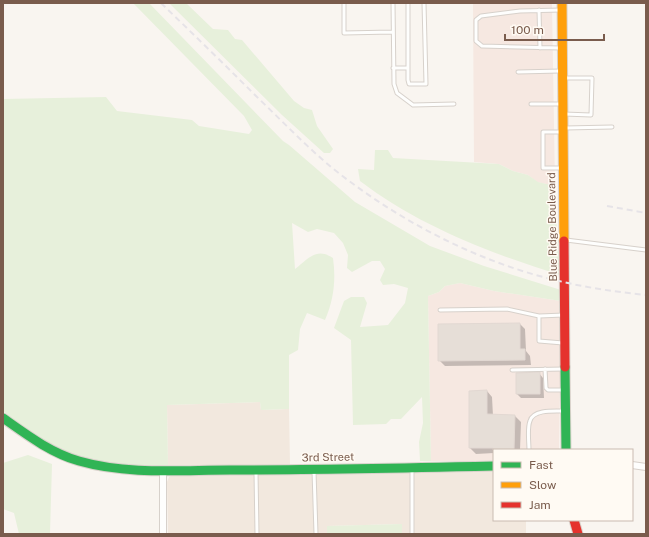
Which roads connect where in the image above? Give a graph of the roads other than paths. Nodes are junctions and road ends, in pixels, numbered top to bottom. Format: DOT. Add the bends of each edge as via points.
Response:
graph roads {
  1 [pos="344,3"];
  2 [pos="393,3"];
  3 [pos="408,3"];
  4 [pos="424,3"];
  5 [pos="562,6"];
  6 [pos="539,10"];
  7 [pos="392,32"];
  8 [pos="540,48"];
  9 [pos="562,48"];
  10 [pos="393,68"];
  11 [pos="408,68"];
  12 [pos="518,72"];
  13 [pos="562,74"];
  14 [pos="454,104"];
  15 [pos="531,104"];
  16 [pos="563,104"];
  17 [pos="563,114"];
  18 [pos="612,127"];
  19 [pos="563,130"];
  20 [pos="563,168"];
  21 [pos="564,240"];
  22 [pos="646,250"];
  23 [pos="440,310"];
  24 [pos="565,315"];
  25 [pos="539,316"];
  26 [pos="565,343"];
  27 [pos="545,369"];
  28 [pos="566,369"];
  29 [pos="512,370"];
  30 [pos="566,390"];
  31 [pos="566,411"];
  32 [pos="3,418"];
  33 [pos="529,449"];
  34 [pos="566,449"];
  35 [pos="493,466"];
  36 [pos="633,466"];
  37 [pos="646,467"];
  38 [pos="412,468"];
  39 [pos="314,469"];
  40 [pos="163,470"];
  41 [pos="256,470"];
  42 [pos="574,521"];
  43 [pos="163,534"];
  44 [pos="257,534"];
  45 [pos="316,534"];
  46 [pos="412,534"];
  47 [pos="578,534"];
  1 -- 7 [label="lane" via="344,33"];
  2 -- 7 [label="lane"];
  3 -- 11 [label="lane"];
  4 -- 11 [label="lane" via="426,84 409,84"];
  5 -- 6 [label="lane"];
  5 -- 9 [label="street, Blue Ridge Boulevard"];
  6 -- 8 [label="lane"];
  6 -- 8 [label="lane" via="481,16 476,20 476,41 482,46"];
  7 -- 10 [label="lane"];
  8 -- 9 [label="lane"];
  9 -- 13 [label="street, Blue Ridge Boulevard"];
  10 -- 11 [label="lane"];
  10 -- 14 [label="lane" via="394,84 398,93 413,105"];
  12 -- 13 [label="lane"];
  13 -- 16 [label="street, Blue Ridge Boulevard"];
  13 -- 17 [label="lane" via="592,78 591,114"];
  15 -- 16 [label="lane"];
  16 -- 17 [label="street, Blue Ridge Boulevard"];
  17 -- 19 [label="street, Blue Ridge Boulevard"];
  18 -- 19 [label="lane"];
  19 -- 20 [label="street, Blue Ridge Boulevard"];
  19 -- 20 [label="lane" via="543,132 543,168"];
  20 -- 21 [label="street, Blue Ridge Boulevard"];
  21 -- 22 [label="lane"];
  21 -- 24 [label="street, Blue Ridge Boulevard"];
  23 -- 25 [label="lane" via="507,309"];
  24 -- 25 [label="lane"];
  24 -- 26 [label="street, Blue Ridge Boulevard"];
  25 -- 26 [label="lane" via="539,341"];
  26 -- 28 [label="street, Blue Ridge Boulevard"];
  27 -- 28 [label="lane"];
  27 -- 29 [label="lane"];
  27 -- 30 [label="lane" via="548,390"];
  28 -- 30 [label="street, Blue Ridge Boulevard"];
  30 -- 31 [label="street, Blue Ridge Boulevard"];
  31 -- 33 [label="lane" via="532,416"];
  31 -- 34 [label="street, Blue Ridge Boulevard"];
  32 -- 40 [label="street, 3rd Street" via="38,442 77,461 113,469"];
  35 -- 38 [label="street, 3rd Street"];
  36 -- 37 [label="street"];
  38 -- 39 [label="street, 3rd Street"];
  38 -- 46 [label="lane"];
  39 -- 41 [label="street, 3rd Street"];
  39 -- 45 [label="lane"];
  40 -- 41 [label="street, 3rd Street"];
  40 -- 43 [label="street"];
  41 -- 44 [label="lane"];
  42 -- 47 [label="street"];
}
